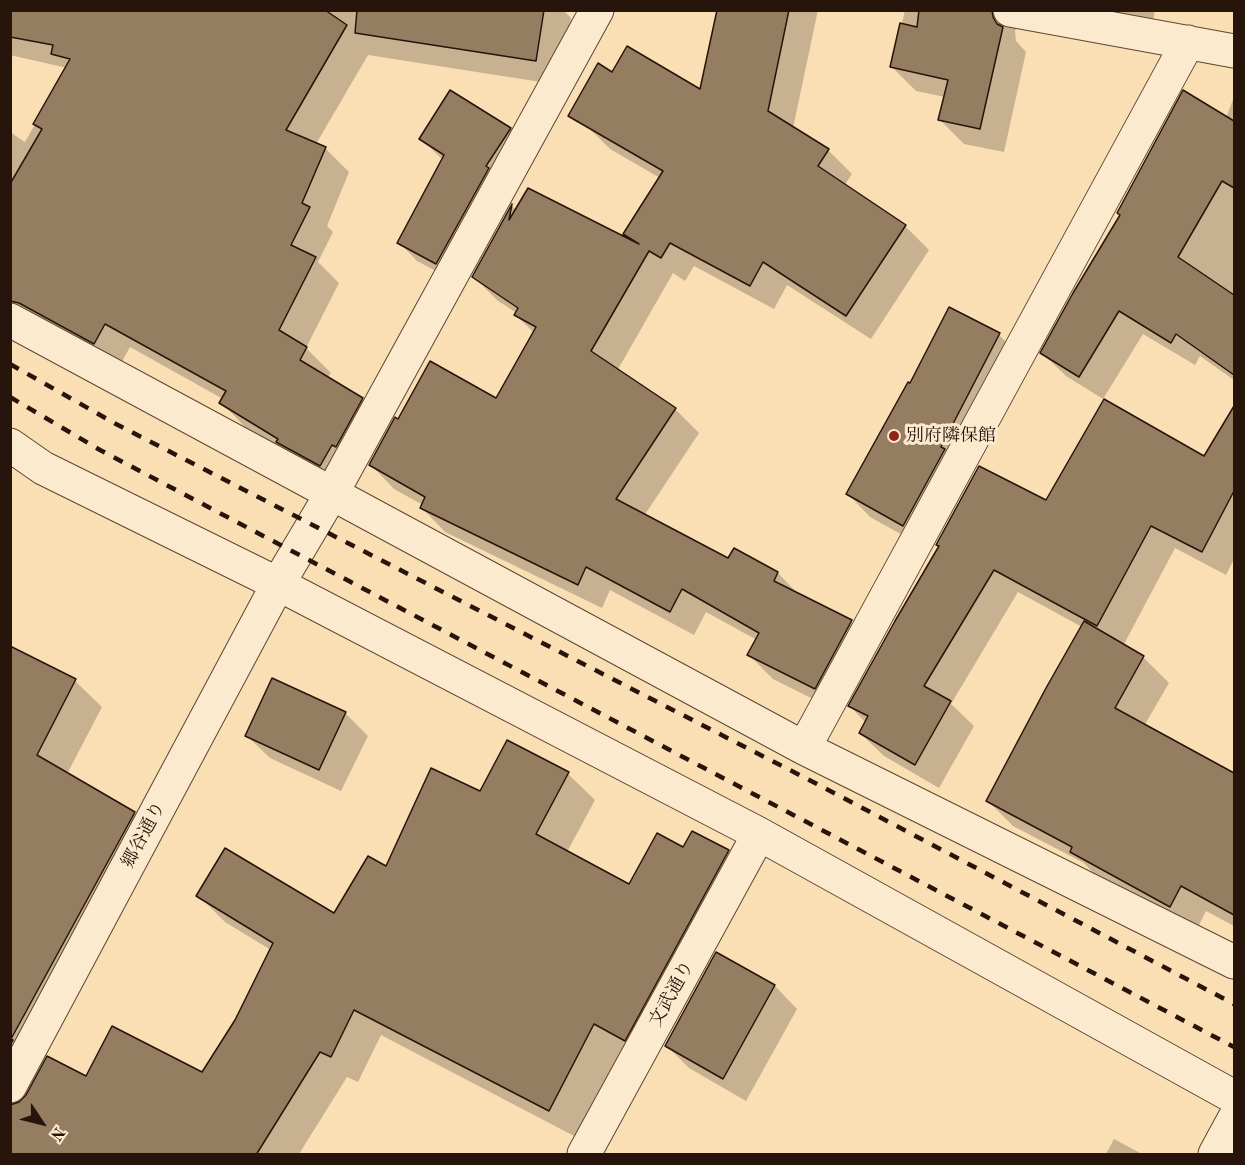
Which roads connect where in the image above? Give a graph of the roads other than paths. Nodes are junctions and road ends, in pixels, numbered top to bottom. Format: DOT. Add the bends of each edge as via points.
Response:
graph roads {
  1 [pos="597,10"];
  2 [pos="1010,10"];
  3 [pos="1188,42"];
  4 [pos="1234,51"];
  5 [pos="10,320"];
  6 [pos="10,445"];
  7 [pos="332,493"];
  8 [pos="278,584"];
  9 [pos="804,748"];
  10 [pos="759,834"];
  11 [pos="1234,962"];
  12 [pos="10,1086"];
  13 [pos="1234,1097"];
  14 [pos="1234,1119"];
  15 [pos="584,1155"];
  16 [pos="1215,1155"];
  1 -- 7 [label="street, 郷谷通り"];
  2 -- 3 [label="street"];
  3 -- 4 [label="street"];
  3 -- 9 [label="street"];
  5 -- 7 [label="street"];
  6 -- 8 [label="street" via="43,468"];
  7 -- 8 [label="street, 郷谷通り"];
  7 -- 9 [label="street"];
  8 -- 10 [label="street"];
  8 -- 12 [label="street, 郷谷通り"];
  9 -- 11 [label="street"];
  10 -- 13 [label="street"];
  10 -- 15 [label="street, 文武通り"];
  14 -- 16 [label="street"];
}
